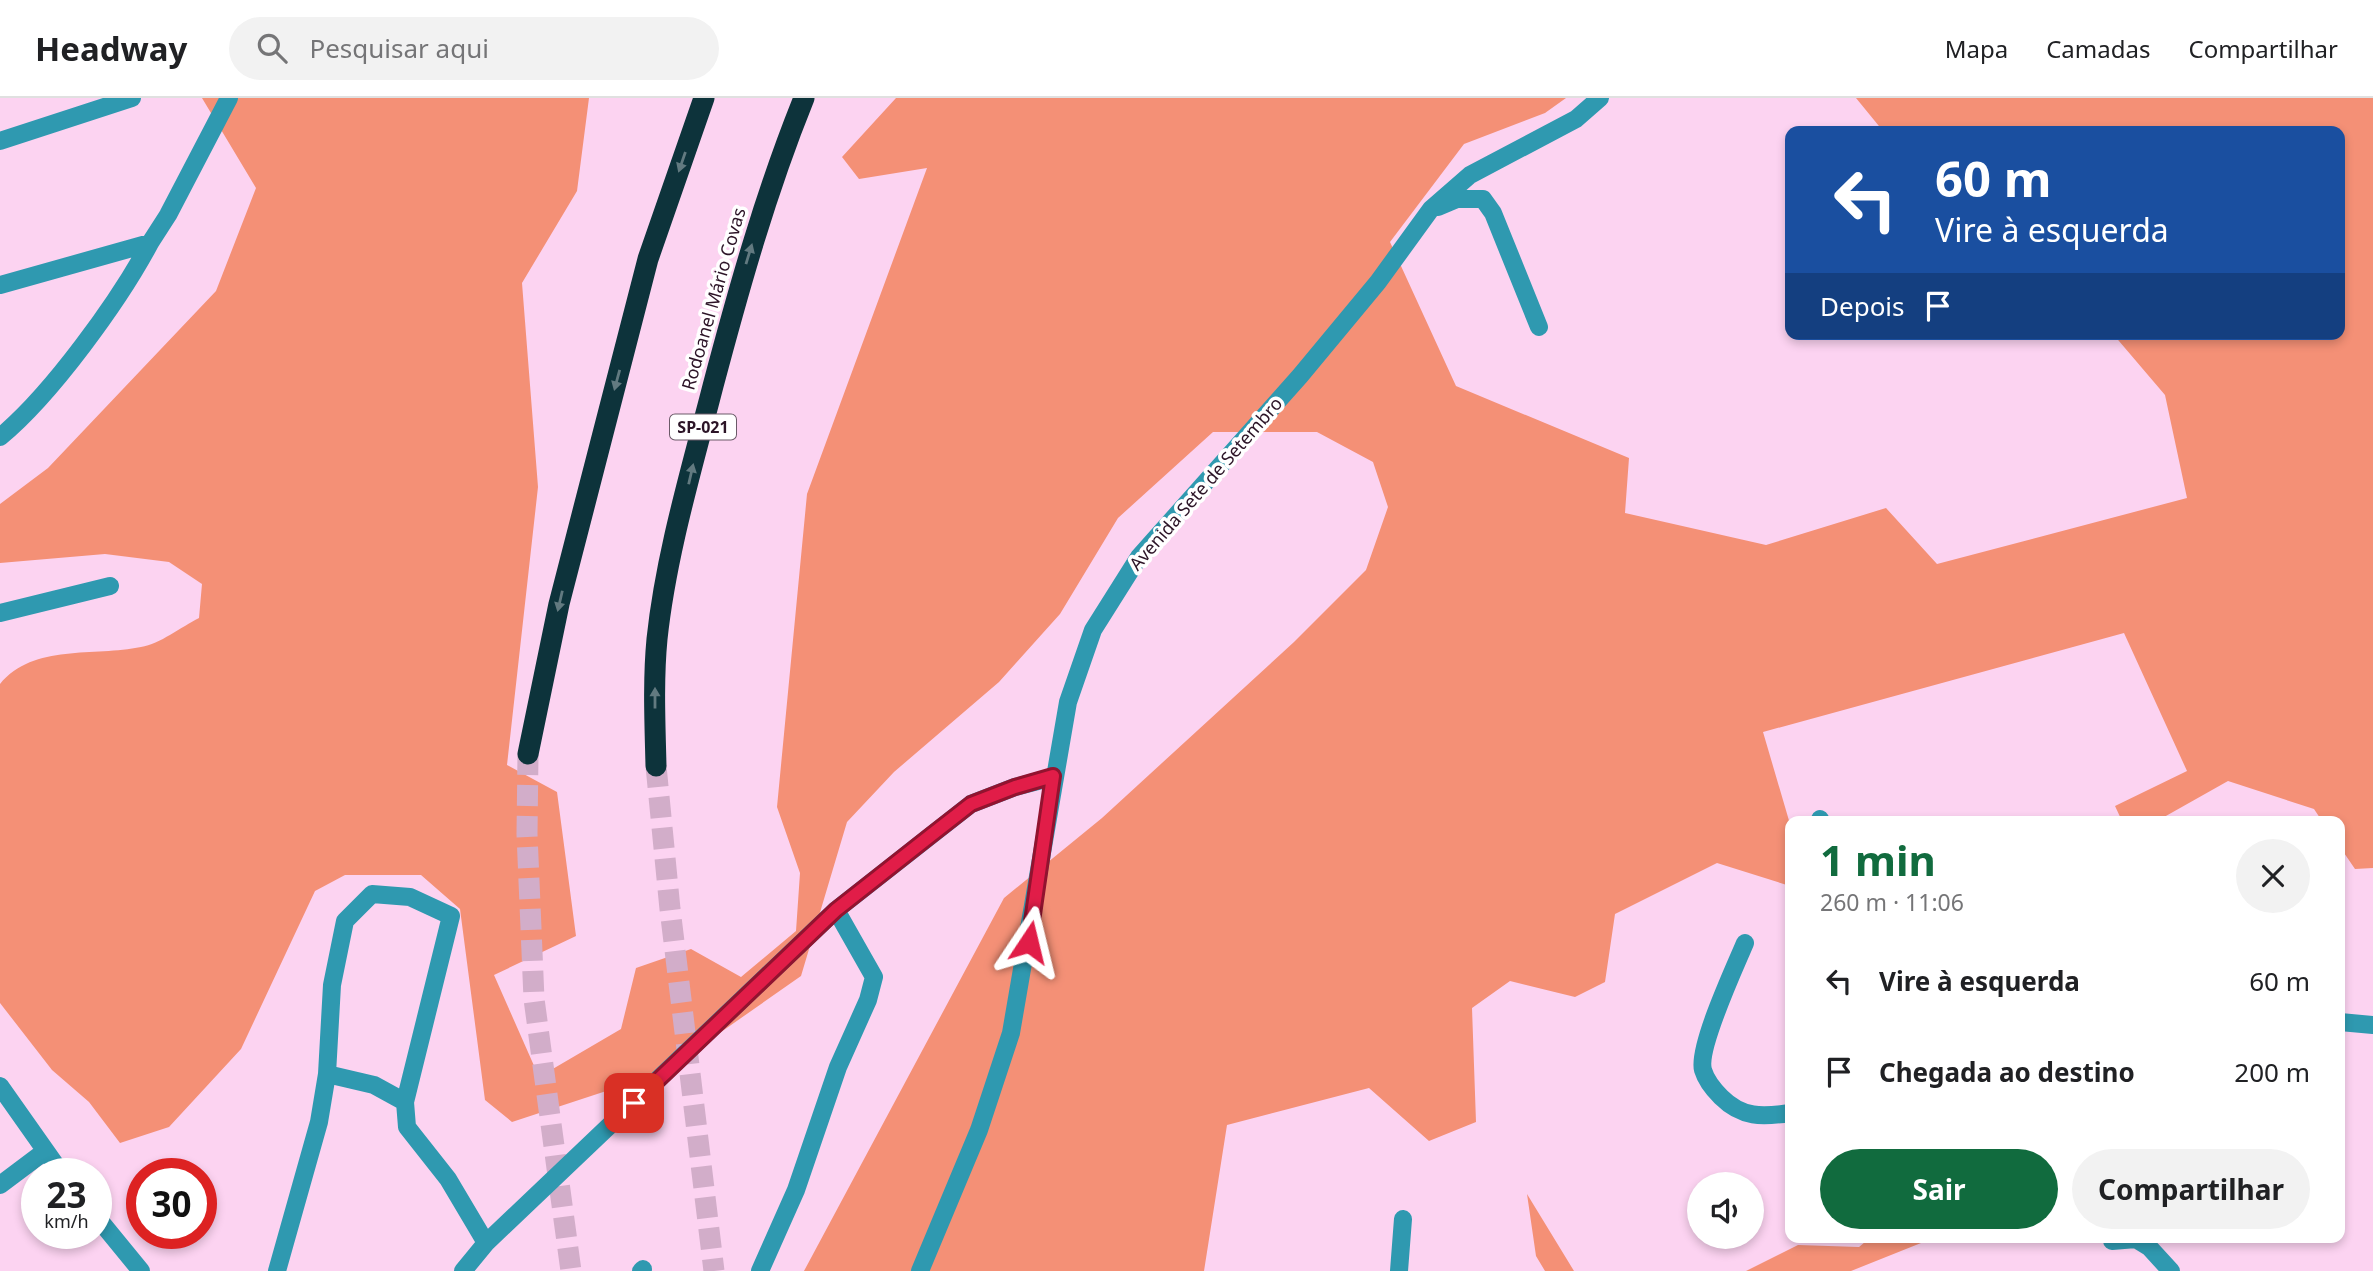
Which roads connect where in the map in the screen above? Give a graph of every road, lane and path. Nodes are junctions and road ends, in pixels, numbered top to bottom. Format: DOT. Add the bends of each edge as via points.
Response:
graph roads {
  1 [pos="132,98"];
  2 [pos="229,98"];
  3 [pos="704,98"];
  4 [pos="804,98"];
  5 [pos="1600,98"];
  6 [pos="0,141"];
  7 [pos="1431,209"];
  8 [pos="149,243"];
  9 [pos="0,285"];
  10 [pos="1539,327"];
  11 [pos="0,436"];
  12 [pos="110,586"];
  13 [pos="0,613"];
  14 [pos="528,754"];
  15 [pos="656,766"];
  16 [pos="1053,776"];
  17 [pos="836,910"];
  18 [pos="1745,943"];
  19 [pos="2345,1022"];
  20 [pos="2373,1025"];
  21 [pos="327,1074"];
  22 [pos="0,1086"];
  23 [pos="405,1102"];
  24 [pos="1785,1115"];
  25 [pos="44,1153"];
  26 [pos="48,1158"];
  27 [pos="0,1185"];
  28 [pos="1403,1219"];
  29 [pos="112,1236"];
  30 [pos="486,1243"];
  31 [pos="2142,1243"];
  32 [pos="141,1271"];
  33 [pos="277,1271"];
  34 [pos="463,1271"];
  35 [pos="760,1271"];
  36 [pos="920,1271"];
  37 [pos="1399,1271"];
  38 [pos="2171,1271"];
  1 -- 6 [label="street"];
  2 -- 8 [label="street"];
  3 -- 14 [label="highway, one-way" via="648,259 558,604"];
  15 -- 4 [label="highway, Rodoanel Mário Covas / SP-021, one-way" via="654,694 667,576 738,290 775,171"];
  5 -- 7 [label="street, Avenida Sete de Setembro" via="1576,118 1470,175"];
  7 -- 10 [label="street" via="1457,199 1483,199 1493,213"];
  7 -- 16 [label="street, Avenida Sete de Setembro" via="1378,282 1139,557 1115,592 1093,630 1068,702"];
  8 -- 9 [label="street"];
  8 -- 11 [label="street" via="129,282 62,368"];
  12 -- 13 [label="street"];
  16 -- 17 [label="street" via="971,804"];
  16 -- 36 [label="street, Avenida Sete de Setembro" via="1011,1033 979,1130"];
  17 -- 30 [label="street"];
  17 -- 35 [label="street" via="874,977 796,1190"];
  18 -- 24 [label="street" via="1709,1034 1703,1070 1715,1091 1742,1112 1760,1118"];
  19 -- 20 [label="street"];
  21 -- 23 [label="street" via="374,1085"];
  21 -- 23 [label="street" via="332,985 345,921 372,894 410,897 451,916"];
  21 -- 33 [label="street" via="319,1122"];
  22 -- 25 [label="street"];
  23 -- 30 [label="street" via="407,1127 448,1179"];
  25 -- 26 [label="street"];
  25 -- 27 [label="street"];
  28 -- 37 [label="street"];
  29 -- 32 [label="street"];
  30 -- 34 [label="street"];
  31 -- 38 [label="street"];
}
